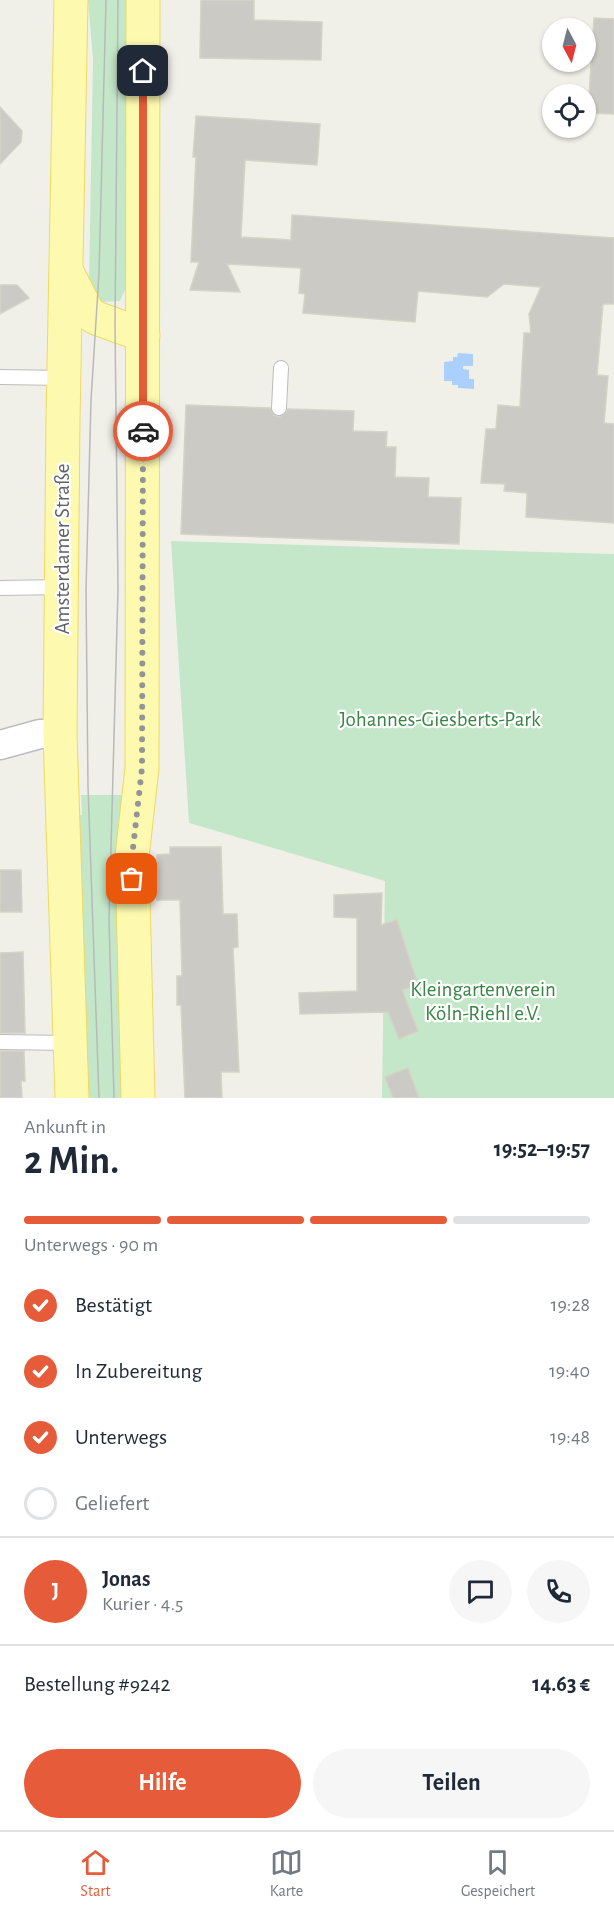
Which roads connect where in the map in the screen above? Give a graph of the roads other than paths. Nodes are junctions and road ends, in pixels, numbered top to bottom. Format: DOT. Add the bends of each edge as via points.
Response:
graph roads {
  1 [pos="71,0"];
  2 [pos="142,0"];
  3 [pos="65,270"];
  4 [pos="143,335"];
  5 [pos="280,368"];
  6 [pos="0,377"];
  7 [pos="64,378"];
  8 [pos="279,408"];
  9 [pos="62,587"];
  10 [pos="0,588"];
  11 [pos="60,734"];
  12 [pos="0,745"];
  13 [pos="0,1042"];
  14 [pos="70,1043"];
  15 [pos="72,1098"];
  16 [pos="138,1098"];
  1 -- 3 [label="main road, Amsterdamer Straße"];
  2 -- 4 [label="main road"];
  3 -- 4 [label="main road" via="88,313"];
  3 -- 7 [label="main road, Amsterdamer Straße"];
  4 -- 16 [label="main road" via="142,768 132,857"];
  5 -- 8 [label="lane"];
  6 -- 7 [label="lane"];
  7 -- 9 [label="main road, Amsterdamer Straße"];
  9 -- 10 [label="lane"];
  9 -- 11 [label="main road, Amsterdamer Straße"];
  11 -- 12 [label="street" via="40,734"];
  11 -- 14 [label="main road, Amsterdamer Straße"];
  13 -- 14 [label="lane"];
  14 -- 15 [label="main road, Amsterdamer Straße"];
}
